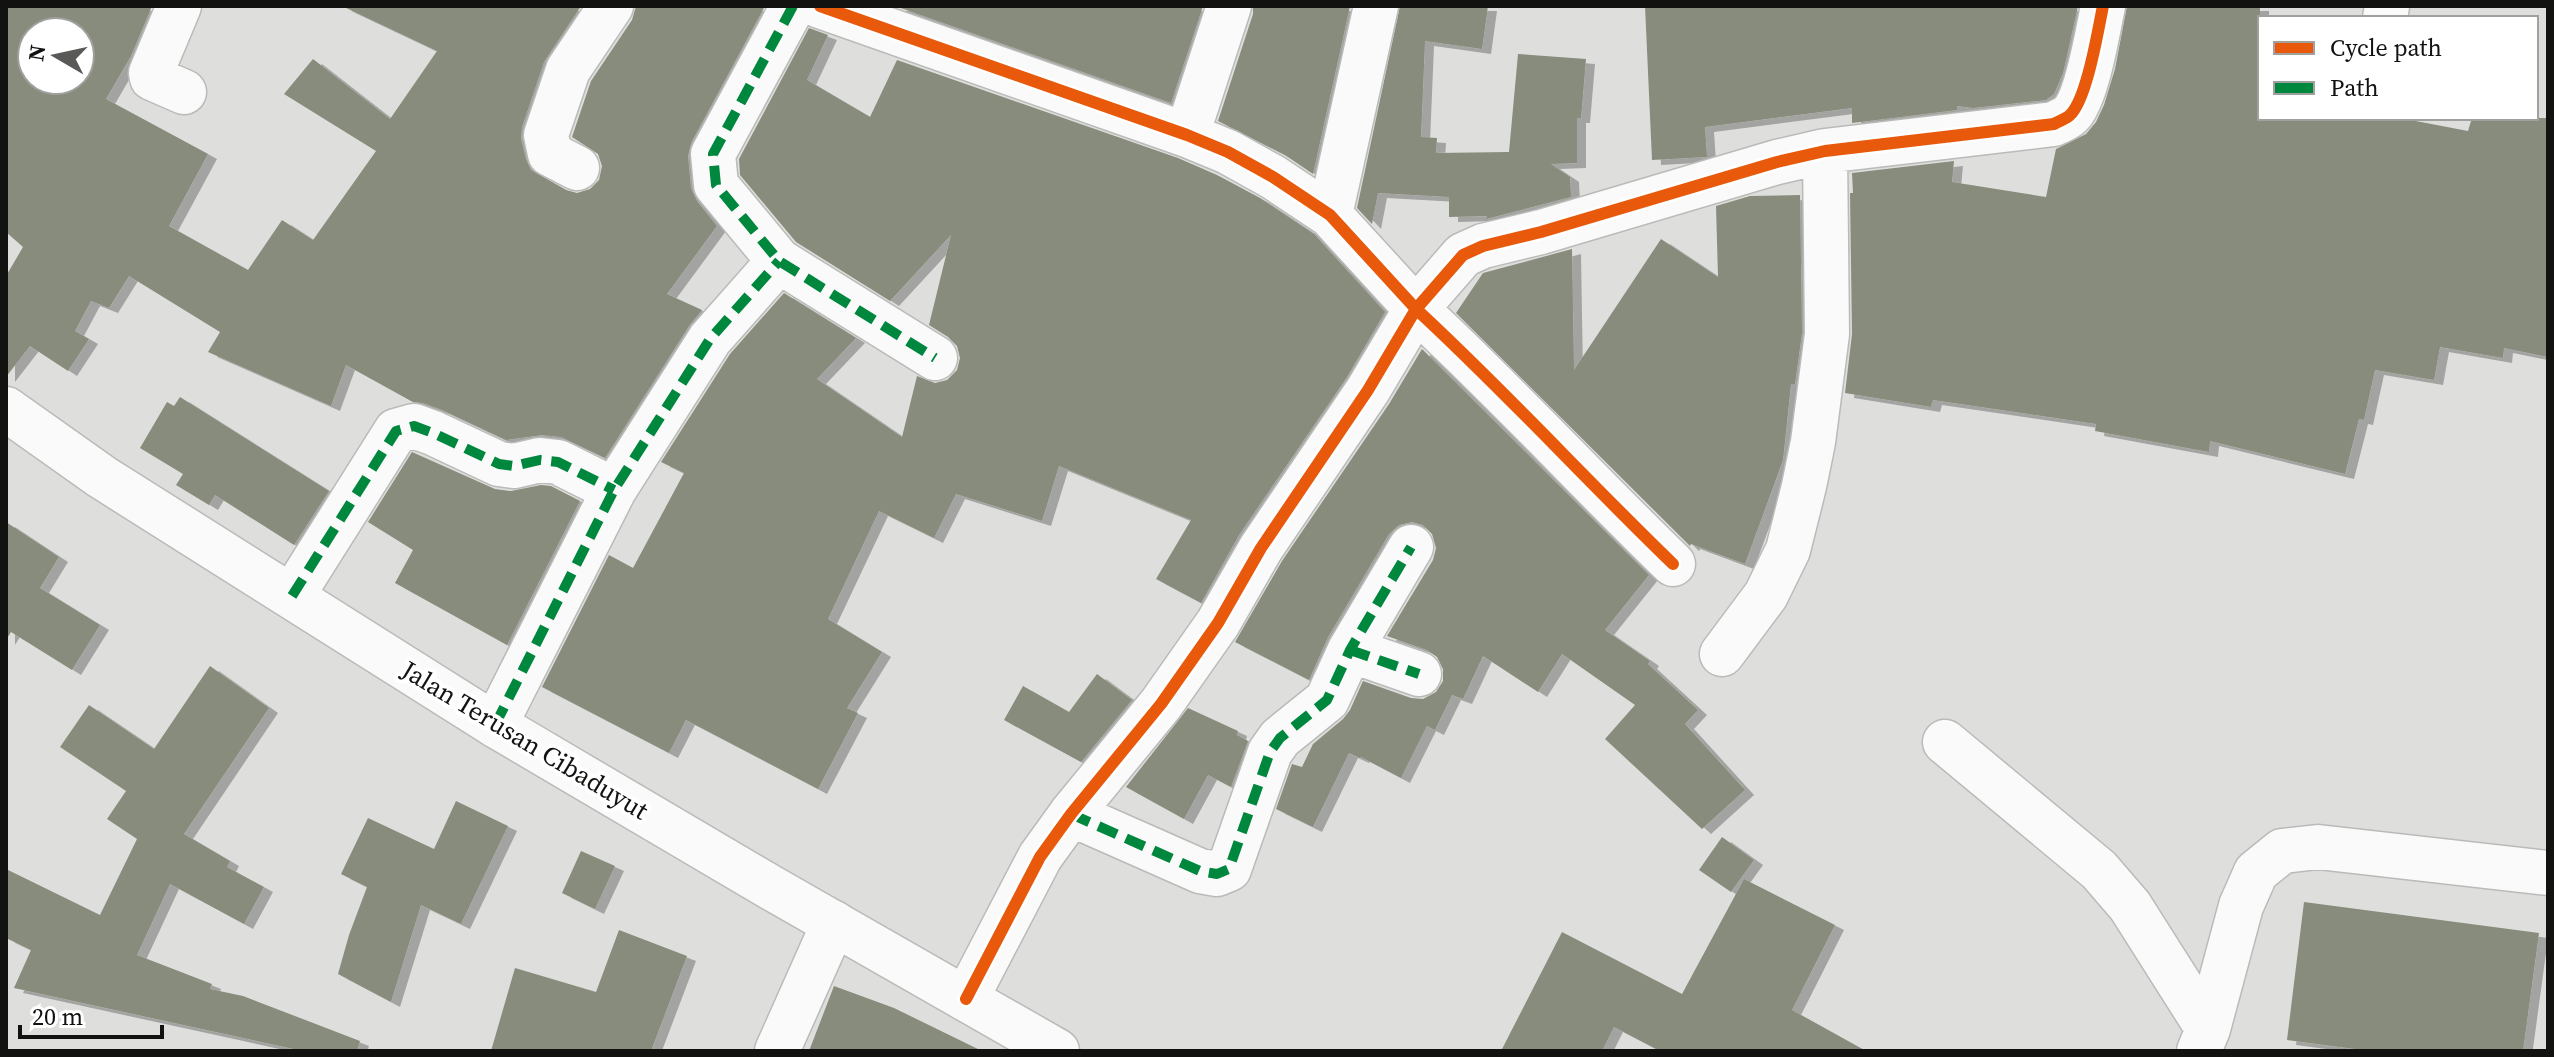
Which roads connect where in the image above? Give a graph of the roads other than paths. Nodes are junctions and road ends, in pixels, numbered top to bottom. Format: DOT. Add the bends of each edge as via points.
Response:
graph roads {
  1 [pos="179,6"];
  2 [pos="611,6"];
  3 [pos="793,6"];
  4 [pos="820,6"];
  5 [pos="1229,6"];
  6 [pos="1376,6"];
  7 [pos="2103,6"];
  8 [pos="184,92"];
  9 [pos="1187,135"];
  10 [pos="1825,151"];
  11 [pos="577,168"];
  12 [pos="1330,215"];
  13 [pos="779,261"];
  14 [pos="1416,309"];
  15 [pos="935,358"];
  16 [pos="8,416"];
  17 [pos="614,490"];
  18 [pos="1411,547"];
  19 [pos="1673,564"];
  20 [pos="292,596"];
  21 [pos="1350,650"];
  22 [pos="1722,654"];
  23 [pos="1419,674"];
  24 [pos="495,725"];
  25 [pos="1945,742"];
  26 [pos="1071,814"];
  27 [pos="2548,873"];
  28 [pos="834,923"];
  29 [pos="966,999"];
  30 [pos="2203,1040"];
  31 [pos="777,1051"];
  32 [pos="1057,1051"];
  1 -- 8 [label="street" via="151,73"];
  2 -- 11 [label="street" via="568,70 546,135 550,154"];
  3 -- 13 [label="street" via="713,154 716,185"];
  4 -- 9 [label="street"];
  5 -- 9 [label="street"];
  6 -- 12 [label="street"];
  7 -- 10 [label="street" via="2079,101 2071,114 2054,124"];
  9 -- 12 [label="street" via="1273,177"];
  10 -- 14 [label="street" via="1483,246 1463,255"];
  10 -- 22 [label="street" via="1827,334 1804,486 1788,550 1766,595"];
  12 -- 14 [label="street"];
  13 -- 15 [label="street"];
  13 -- 17 [label="street" via="710,339"];
  14 -- 19 [label="street"];
  14 -- 26 [label="street" via="1218,623 1161,704"];
  16 -- 20 [label="street, Jalan Terusan Cibaduyut"];
  17 -- 20 [label="street" via="558,462 499,464 414,426 396,431"];
  17 -- 24 [label="street"];
  18 -- 21 [label="street"];
  20 -- 24 [label="street, Jalan Terusan Cibaduyut"];
  21 -- 23 [label="street"];
  21 -- 26 [label="street" via="1327,700 1270,752 1229,869 1217,874 1200,871"];
  24 -- 28 [label="street, Jalan Terusan Cibaduyut"];
  25 -- 30 [label="street" via="2099,870 2130,906"];
  26 -- 29 [label="street" via="1040,857"];
  27 -- 30 [label="street" via="2318,847 2282,851 2256,872 2241,906"];
  28 -- 29 [label="street, Jalan Terusan Cibaduyut"];
  28 -- 31 [label="street"];
  29 -- 32 [label="street, Jalan Terusan Cibaduyut"];
}
